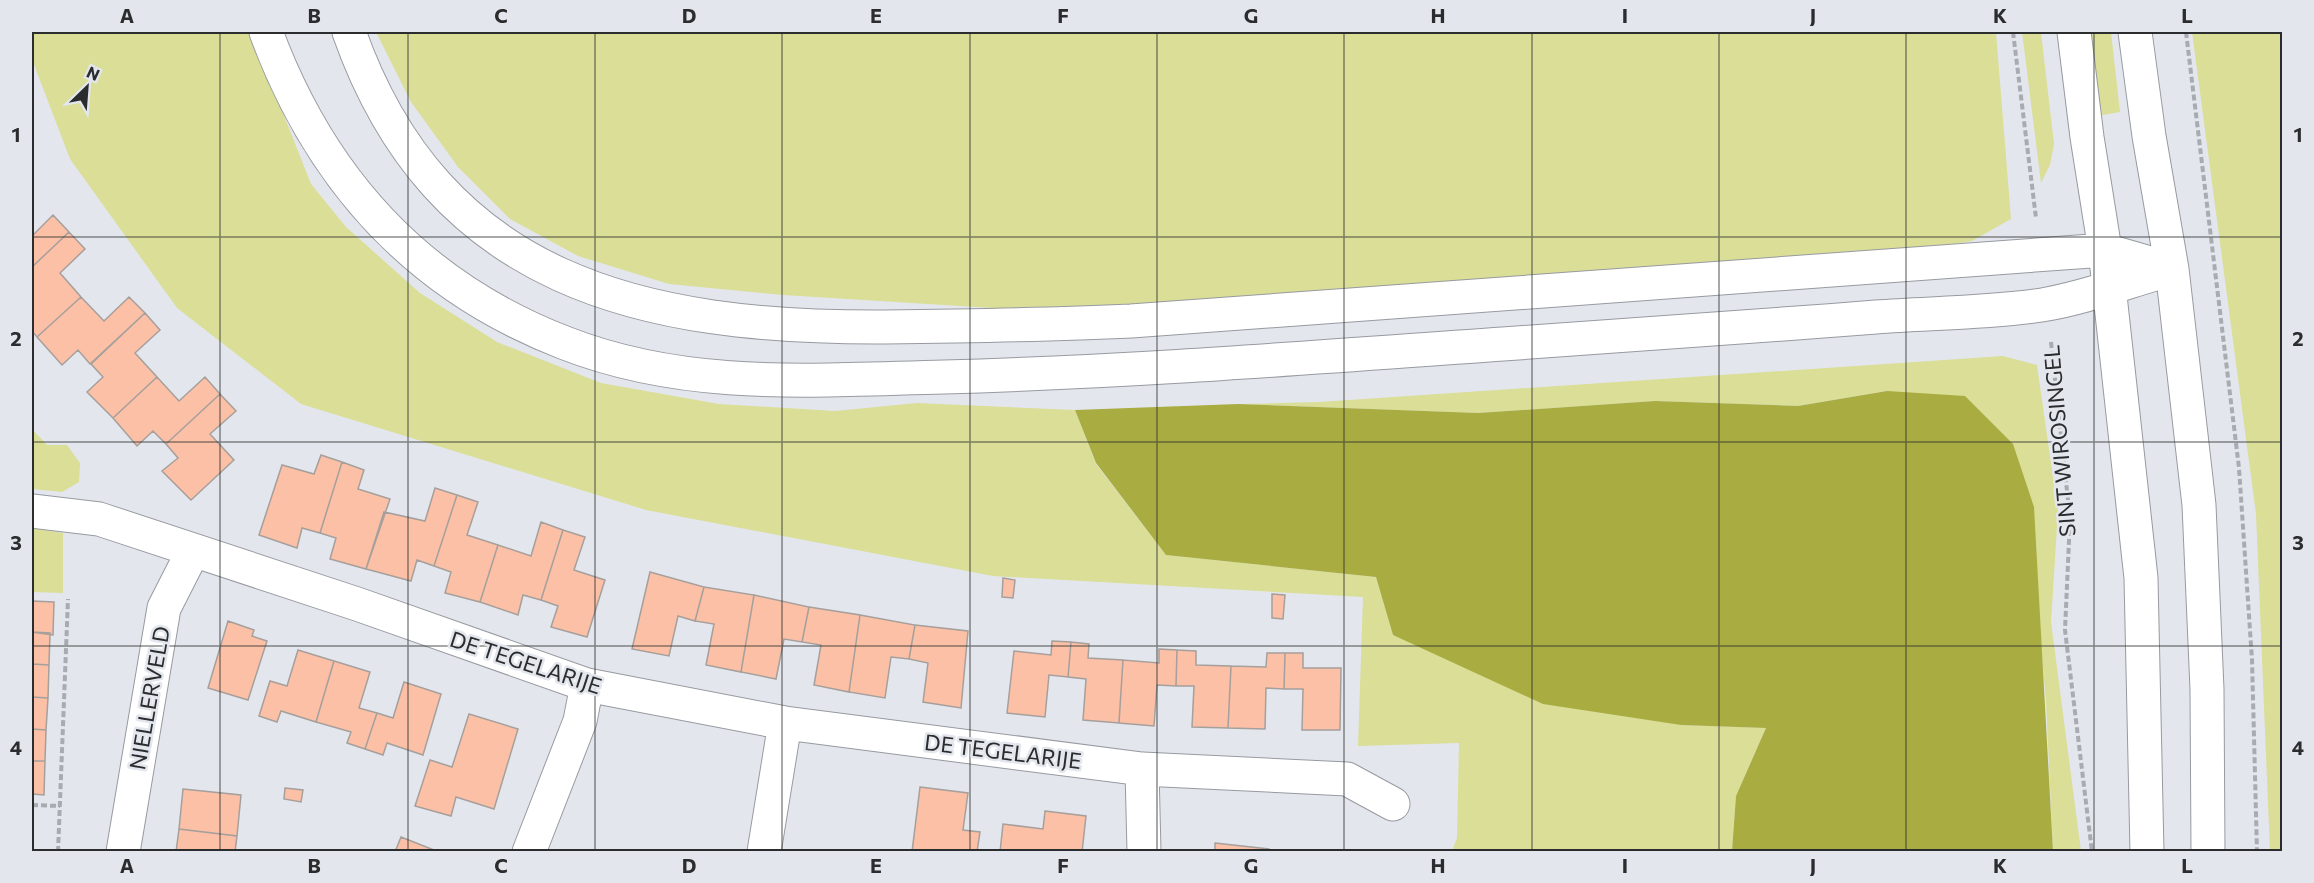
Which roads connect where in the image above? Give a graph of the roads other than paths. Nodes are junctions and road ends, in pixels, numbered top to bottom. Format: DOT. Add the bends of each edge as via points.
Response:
graph roads {
  1 [pos="266,32"];
  2 [pos="349,32"];
  3 [pos="2074,32"];
  4 [pos="2135,32"];
  5 [pos="2105,250"];
  6 [pos="2172,269"];
  7 [pos="2108,287"];
  8 [pos="32,511"];
  9 [pos="193,551"];
  10 [pos="587,685"];
  11 [pos="785,723"];
  12 [pos="1142,769"];
  13 [pos="1393,804"];
  14 [pos="123,852"];
  15 [pos="529,852"];
  16 [pos="764,852"];
  17 [pos="1144,852"];
  18 [pos="2147,852"];
  19 [pos="2208,852"];
  1 -- 7 [label="main road" via="317,141 363,202 419,258 480,302 535,331 599,355 675,372 778,382 1089,373 2046,304"];
  2 -- 5 [label="main road" via="374,91 399,134 437,182 497,239 532,262 606,294 647,306 741,322 835,328 1005,327 1119,321"];
  3 -- 5 [label="main road"];
  4 -- 6 [label="main road" via="2148,136"];
  5 -- 6 [label="main road"];
  5 -- 7 [label="main road"];
  6 -- 7 [label="main road"];
  6 -- 19 [label="main road" via="2199,505 2207,689"];
  7 -- 18 [label="main road" via="2140,578"];
  8 -- 9 [label="main road, DE TEGELARIJE" via="99,519"];
  9 -- 10 [label="main road, DE TEGELARIJE"];
  9 -- 14 [label="main road, NIELLERVELD" via="164,608"];
  10 -- 11 [label="main road, DE TEGELARIJE"];
  10 -- 15 [label="main road" via="580,721"];
  11 -- 12 [label="main road, DE TEGELARIJE"];
  11 -- 16 [label="main road"];
  12 -- 13 [label="main road, DE TEGELARIJE" via="1347,778"];
  12 -- 17 [label="main road"];
}
